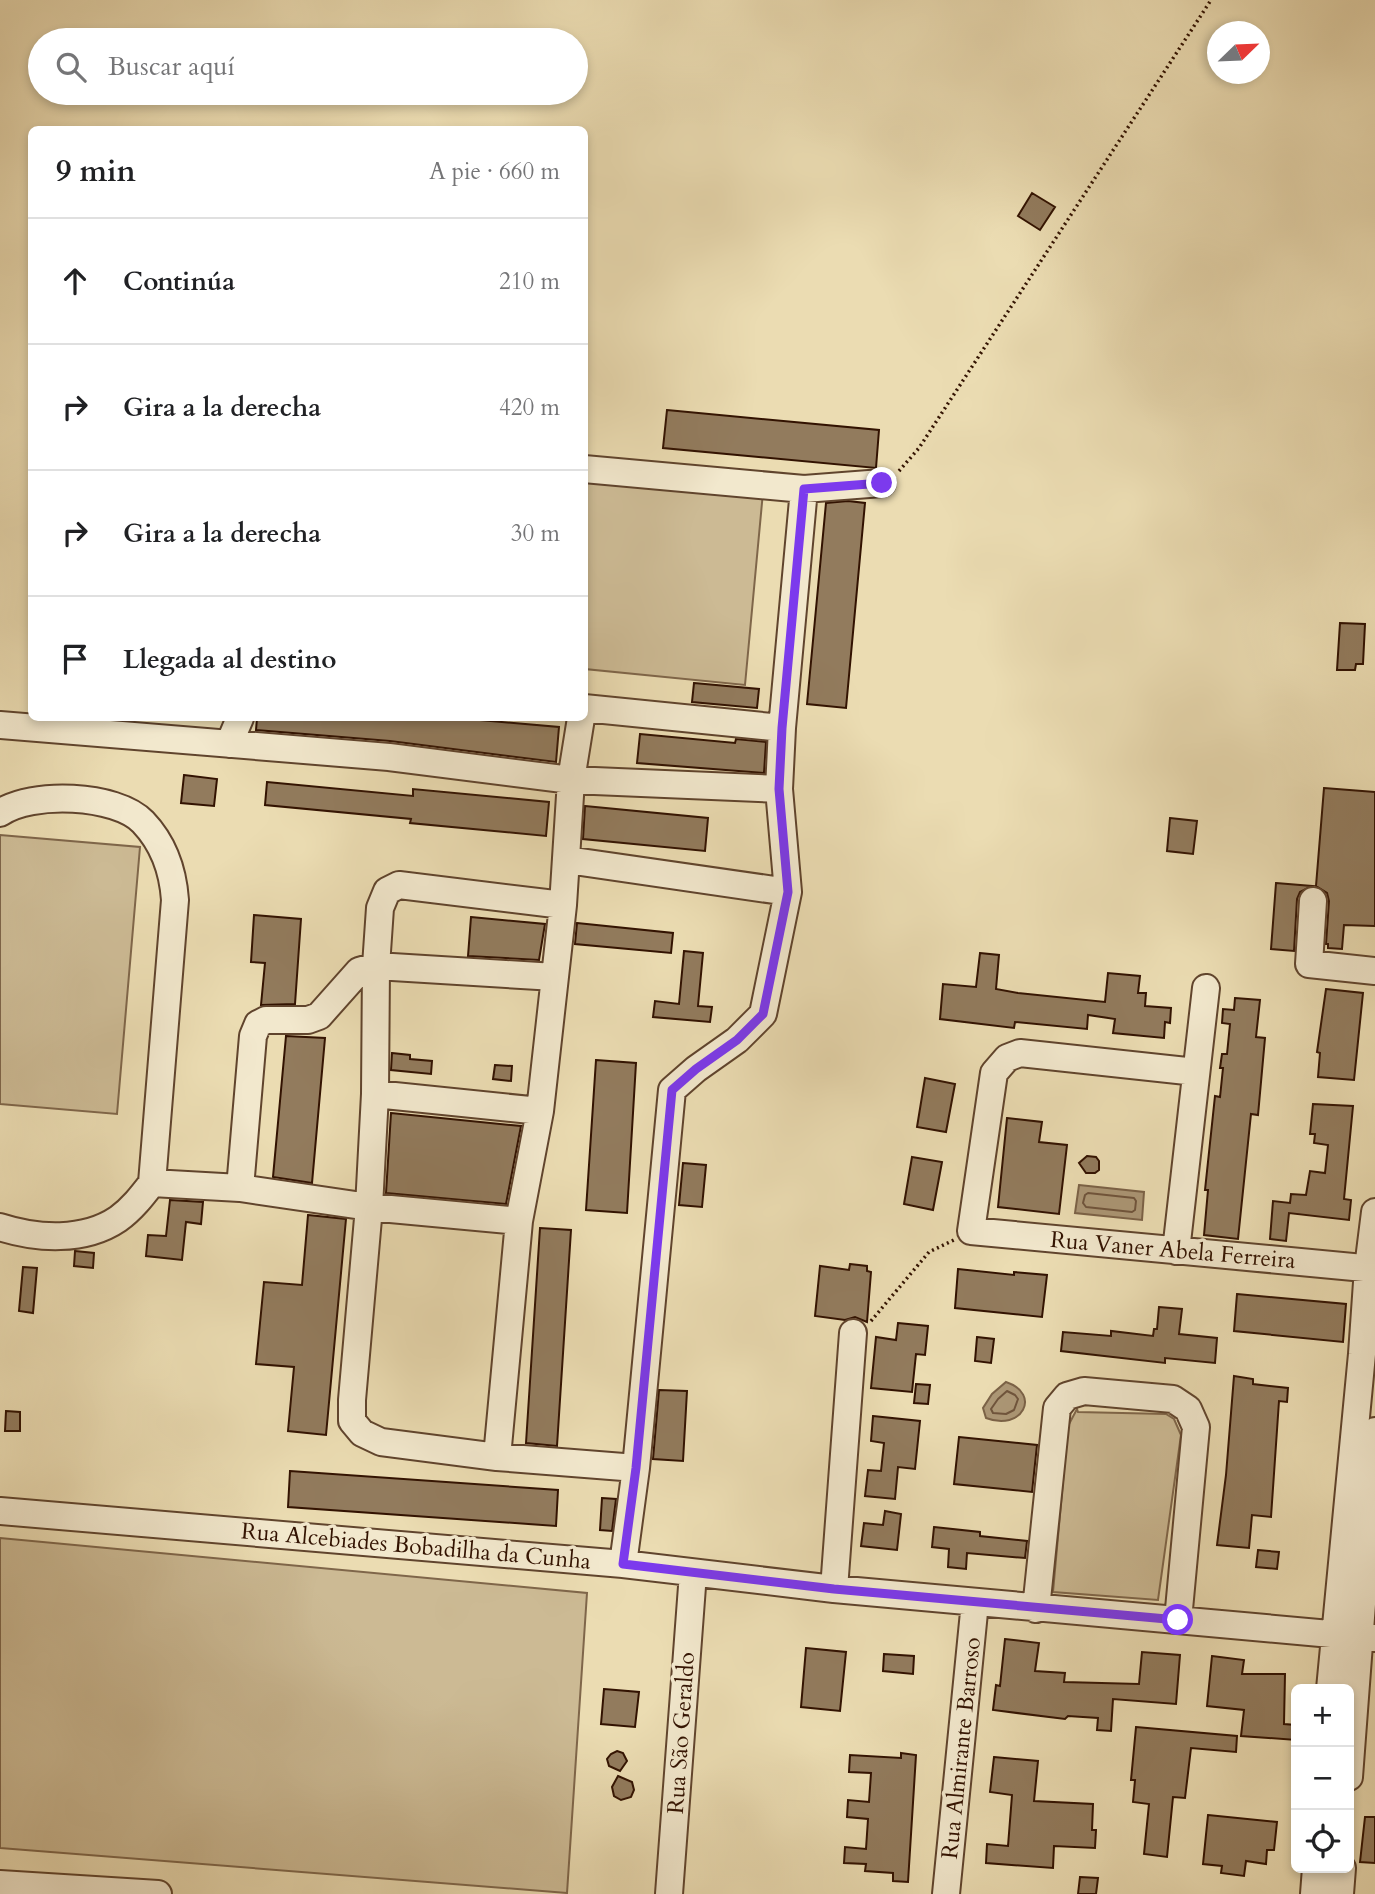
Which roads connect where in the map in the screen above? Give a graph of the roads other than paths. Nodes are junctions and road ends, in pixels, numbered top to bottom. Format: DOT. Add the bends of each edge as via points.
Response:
graph roads {
  1 [pos="588,469"];
  2 [pos="882,483"];
  3 [pos="804,489"];
  4 [pos="588,708"];
  5 [pos="239,721"];
  6 [pos="581,721"];
  7 [pos="0,725"];
  8 [pos="782,728"];
  9 [pos="229,744"];
  10 [pos="571,780"];
  11 [pos="779,789"];
  12 [pos="0,813"];
  13 [pos="567,860"];
  14 [pos="788,892"];
  15 [pos="1313,901"];
  16 [pos="563,905"];
  17 [pos="376,966"];
  18 [pos="1375,971"];
  19 [pos="555,977"];
  20 [pos="1206,988"];
  21 [pos="1196,1072"];
  22 [pos="375,1094"];
  23 [pos="540,1111"];
  24 [pos="152,1183"];
  25 [pos="240,1188"];
  26 [pos="369,1207"];
  27 [pos="1375,1212"];
  28 [pos="519,1221"];
  29 [pos="0,1227"];
  30 [pos="1176,1251"];
  31 [pos="1372,1257"];
  32 [pos="1370,1322"];
  33 [pos="853,1333"];
  34 [pos="1369,1355"];
  35 [pos="1375,1431"];
  36 [pos="497,1457"];
  37 [pos="636,1468"];
  38 [pos="0,1511"];
  39 [pos="623,1564"];
  40 [pos="693,1573"];
  41 [pos="834,1589"];
  42 [pos="975,1602"];
  43 [pos="1036,1609"];
  44 [pos="1178,1620"];
  45 [pos="1356,1636"];
  46 [pos="1332,1684"];
  47 [pos="1350,1747"];
  48 [pos="1316,1873"];
  49 [pos="1342,1873"];
  50 [pos="0,1884"];
  51 [pos="68,1891"];
  52 [pos="158,1894"];
  53 [pos="669,1894"];
  54 [pos="946,1894"];
  55 [pos="1314,1894"];
  56 [pos="1340,1894"];
  1 -- 3 [label="street"];
  2 -- 3 [label="street"];
  3 -- 8 [label="street"];
  4 -- 8 [label="street"];
  5 -- 9 [label="street"];
  6 -- 10 [label="street"];
  7 -- 9 [label="street"];
  8 -- 11 [label="street"];
  9 -- 10 [label="street" via="389,757"];
  10 -- 11 [label="street"];
  10 -- 13 [label="street"];
  11 -- 14 [label="street"];
  12 -- 24 [label="street" via="30,800 58,797 122,809 141,820 167,860 174,900"];
  13 -- 14 [label="street"];
  13 -- 16 [label="street"];
  14 -- 37 [label="street" via="763,1014 672,1090"];
  15 -- 18 [label="street" via="1309,964"];
  16 -- 17 [label="street" via="399,885 387,891 380,908"];
  16 -- 19 [label="street"];
  17 -- 19 [label="street"];
  17 -- 22 [label="street"];
  17 -- 25 [label="street" via="359,971 319,1016 266,1020 254,1029"];
  19 -- 23 [label="street"];
  20 -- 21 [label="street"];
  21 -- 30 [label="street"];
  21 -- 30 [label="street, Rua Vaner Abela Ferreira" via="1020,1053 1007,1058 993,1073 971,1231"];
  22 -- 23 [label="street"];
  22 -- 26 [label="street"];
  23 -- 28 [label="street"];
  24 -- 25 [label="street"];
  24 -- 29 [label="street" via="135,1205 98,1229 50,1237"];
  25 -- 26 [label="street"];
  26 -- 28 [label="street"];
  26 -- 36 [label="street" via="352,1422 381,1442"];
  27 -- 31 [label="street"];
  28 -- 36 [label="street"];
  30 -- 31 [label="street, Rua Vaner Abela Ferreira"];
  31 -- 32 [label="street"];
  32 -- 34 [label="street"];
  33 -- 41 [label="street"];
  34 -- 45 [label="street"];
  35 -- 45 [label="street"];
  36 -- 37 [label="street"];
  37 -- 39 [label="street"];
  38 -- 39 [label="street, Rua Alcebiades Bobadilha da Cunha"];
  39 -- 40 [label="street, Rua Alcebiades Bobadilha da Cunha"];
  40 -- 41 [label="street, Rua Alcebiades Bobadilha da Cunha"];
  40 -- 53 [label="street, Rua São Geraldo"];
  41 -- 42 [label="street, Rua Alcebiades Bobadilha da Cunha"];
  42 -- 43 [label="street, Rua Alcebiades Bobadilha da Cunha"];
  42 -- 54 [label="street, Rua Almirante Barroso"];
  43 -- 44 [label="street, Rua Alcebiades Bobadilha da Cunha"];
  43 -- 44 [label="street" via="1057,1408 1067,1396 1084,1391 1173,1399 1188,1409 1196,1427"];
  44 -- 45 [label="street, Rua Alcebiades Bobadilha da Cunha"];
  45 -- 46 [label="street"];
  45 -- 47 [label="street"];
  48 -- 55 [label="street"];
  49 -- 56 [label="street"];
  50 -- 51 [label="street"];
  51 -- 52 [label="street"];
}
